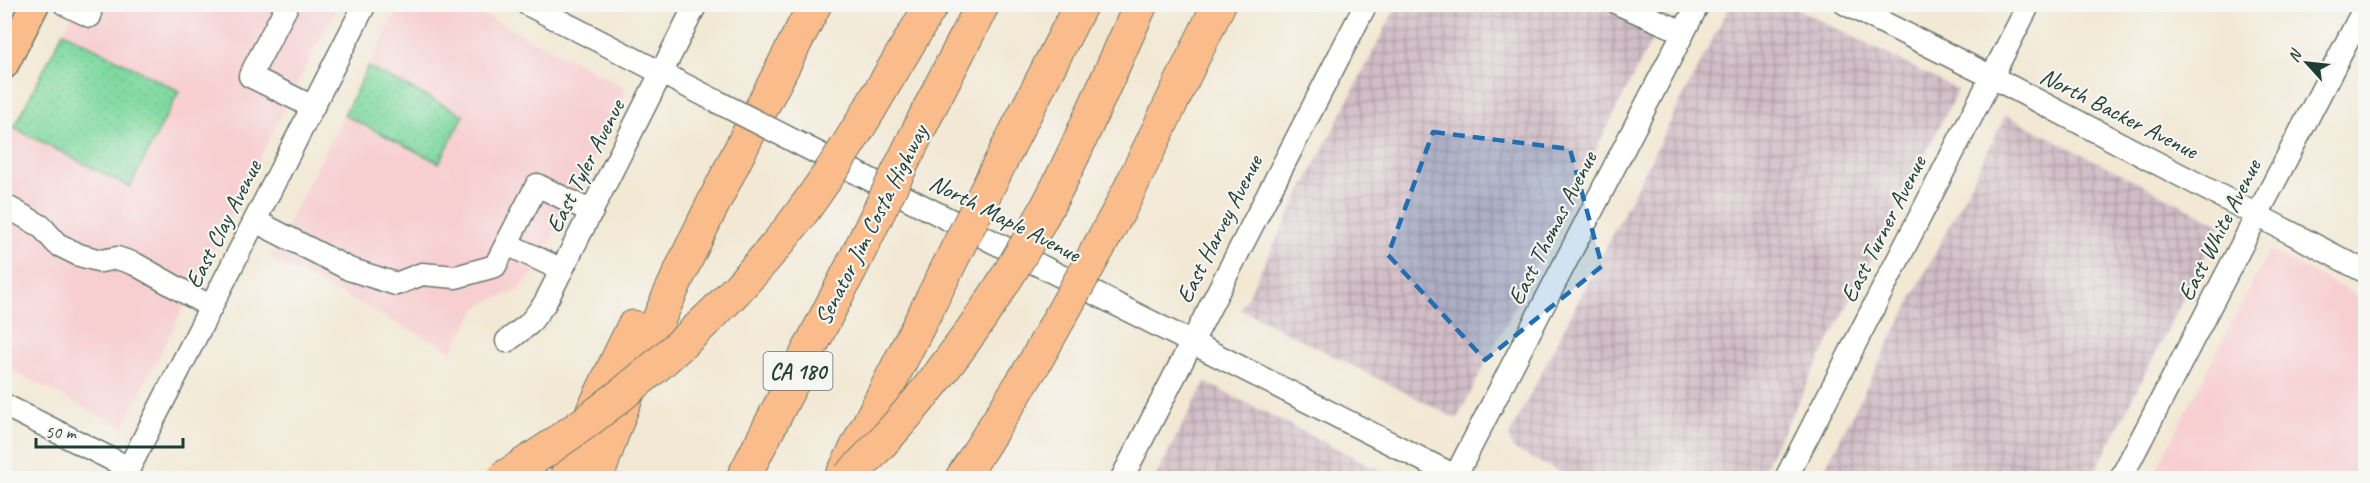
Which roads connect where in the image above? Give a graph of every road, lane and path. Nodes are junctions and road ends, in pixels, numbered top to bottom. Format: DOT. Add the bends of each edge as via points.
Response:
graph roads {
  1 [pos="35,4"];
  2 [pos="65,4"];
  3 [pos="288,4"];
  4 [pos="365,4"];
  5 [pos="527,4"];
  6 [pos="696,4"];
  7 [pos="815,4"];
  8 [pos="932,4"];
  9 [pos="983,4"];
  10 [pos="1081,4"];
  11 [pos="1141,4"];
  12 [pos="1219,4"];
  13 [pos="1366,4"];
  14 [pos="1619,4"];
  15 [pos="1698,4"];
  16 [pos="1846,4"];
  17 [pos="2029,4"];
  18 [pos="2366,5"];
  19 [pos="90,16"];
  20 [pos="1683,32"];
  21 [pos="788,58"];
  22 [pos="4,65"];
  23 [pos="662,74"];
  24 [pos="1992,77"];
  25 [pos="313,107"];
  26 [pos="4,205"];
  27 [pos="592,212"];
  28 [pos="2257,215"];
  29 [pos="255,221"];
  30 [pos="507,244"];
  31 [pos="562,270"];
  32 [pos="2366,272"];
  33 [pos="212,307"];
  34 [pos="507,341"];
  35 [pos="1191,342"];
  36 [pos="1035,362"];
  37 [pos="4,405"];
  38 [pos="503,478"];
  39 [pos="566,478"];
  40 [pos="597,478"];
  41 [pos="743,478"];
  42 [pos="841,478"];
  43 [pos="848,478"];
  44 [pos="962,478"];
  45 [pos="969,478"];
  46 [pos="1122,478"];
  47 [pos="1457,478"];
  48 [pos="1786,478"];
  49 [pos="2121,478"];
  1 -- 22 [label="main road"];
  2 -- 19 [label="street"];
  3 -- 25 [label="street" via="250,76"];
  4 -- 25 [label="street, East Clay Avenue"];
  5 -- 23 [label="street, North Maple Avenue"];
  6 -- 23 [label="street, East Tyler Avenue"];
  7 -- 21 [label="highway"];
  8 -- 38 [label="highway, bridge" via="850,143 807,206 728,298 617,398"];
  9 -- 41 [label="highway, Senator Jim Costa Highway / CA 180, bridge"];
  10 -- 42 [label="highway, bridge"];
  11 -- 43 [label="highway, bridge" via="1047,211 987,313 925,395"];
  12 -- 36 [label="highway, bridge" via="1120,209"];
  13 -- 35 [label="street, East Harvey Avenue"];
  14 -- 20 [label="street"];
  15 -- 20 [label="street, East Thomas Avenue"];
  16 -- 24 [label="street, North Backer Avenue"];
  17 -- 24 [label="street, East Turner Avenue"];
  18 -- 28 [label="street, East White Avenue"];
  20 -- 47 [label="street, East Thomas Avenue"];
  21 -- 39 [label="highway" via="645,304 603,387"];
  21 -- 40 [label="highway" via="656,325"];
  23 -- 27 [label="street, East Tyler Avenue"];
  23 -- 35 [label="street, North Maple Avenue, bridge"];
  24 -- 28 [label="street, North Backer Avenue"];
  24 -- 48 [label="street, East Turner Avenue"];
  25 -- 29 [label="street, East Clay Avenue"];
  26 -- 33 [label="street" via="41,226 57,244 79,255 101,261 117,258 135,264"];
  27 -- 30 [label="street" via="537,185"];
  27 -- 31 [label="street, East Tyler Avenue"];
  28 -- 32 [label="street, North Backer Avenue"];
  28 -- 49 [label="street, East White Avenue"];
  29 -- 30 [label="street" via="350,269 396,284 422,274 456,277 495,266"];
  29 -- 33 [label="street, East Clay Avenue"];
  30 -- 31 [label="street"];
  31 -- 34 [label="street, East Tyler Avenue" via="529,324"];
  33 -- 37 [label="street, East Clay Avenue" via="129,468"];
  35 -- 46 [label="street, East Harvey Avenue"];
  35 -- 47 [label="street, North Maple Avenue"];
  36 -- 44 [label="highway"];
  36 -- 45 [label="highway"];
}
